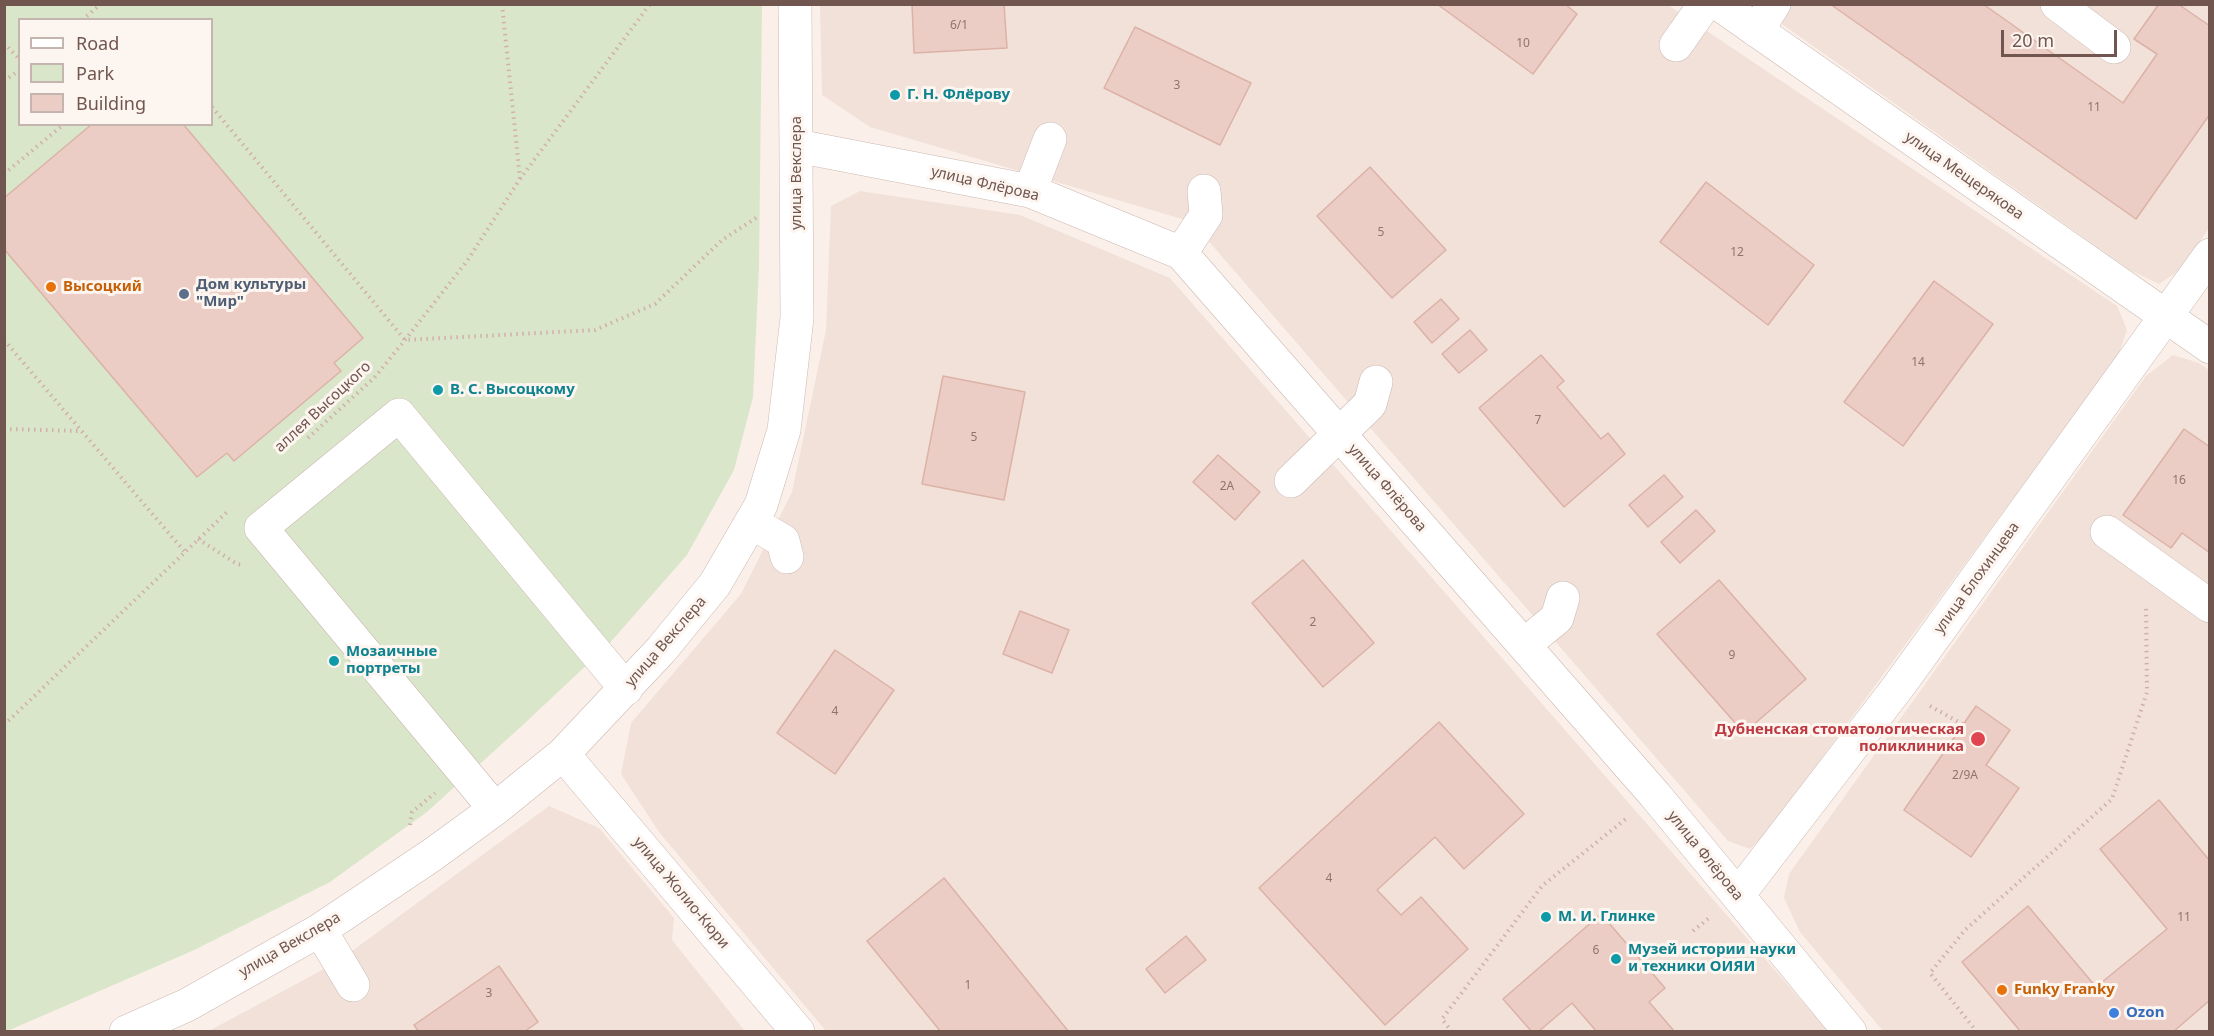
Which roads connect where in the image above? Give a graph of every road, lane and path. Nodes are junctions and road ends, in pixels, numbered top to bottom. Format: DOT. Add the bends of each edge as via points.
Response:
graph roads {
  1 [pos="100,4"];
  2 [pos="502,4"];
  3 [pos="650,4"];
  4 [pos="795,4"];
  5 [pos="1705,4"];
  6 [pos="1719,4"];
  7 [pos="2057,4"];
  8 [pos="84,18"];
  9 [pos="1765,18"];
  10 [pos="4,43"];
  11 [pos="1677,45"];
  12 [pos="2114,47"];
  13 [pos="18,58"];
  14 [pos="18,71"];
  15 [pos="4,81"];
  16 [pos="213,108"];
  17 [pos="62,126"];
  18 [pos="1050,139"];
  19 [pos="797,146"];
  20 [pos="4,174"];
  21 [pos="520,179"];
  22 [pos="1030,191"];
  23 [pos="797,196"];
  24 [pos="1213,206"];
  25 [pos="1181,253"];
  26 [pos="2210,255"];
  27 [pos="2165,316"];
  28 [pos="4,340"];
  29 [pos="405,340"];
  30 [pos="2210,347"];
  31 [pos="1381,397"];
  32 [pos="4,429"];
  33 [pos="80,431"];
  34 [pos="1340,434"];
  35 [pos="304,443"];
  36 [pos="1291,481"];
  37 [pos="233,507"];
  38 [pos="751,522"];
  39 [pos="2107,532"];
  40 [pos="789,545"];
  41 [pos="184,552"];
  42 [pos="2145,560"];
  43 [pos="2210,606"];
  44 [pos="1567,612"];
  45 [pos="1524,645"];
  46 [pos="626,689"];
  47 [pos="4,725"];
  48 [pos="562,754"];
  49 [pos="1655,795"];
  50 [pos="495,809"];
  51 [pos="1738,895"];
  52 [pos="320,930"];
  53 [pos="353,985"];
  54 [pos="159,1025"];
  55 [pos="126,1032"];
  56 [pos="798,1032"];
  57 [pos="1452,1032"];
  58 [pos="1850,1032"];
  59 [pos="1977,1032"];
  1 -- 8 [label="path"];
  2 -- 21 [label="path"];
  3 -- 21 [label="path, аллея Высоцкого"];
  4 -- 19 [label="street, улица Векслера"];
  5 -- 11 [label="street"];
  6 -- 9 [label="street, улица Мещерякова"];
  7 -- 12 [label="street"];
  9 -- 27 [label="street, улица Мещерякова"];
  10 -- 13 [label="path"];
  14 -- 15 [label="path"];
  16 -- 29 [label="path"];
  17 -- 20 [label="path"];
  18 -- 22 [label="street"];
  19 -- 22 [label="street, улица Флёрова"];
  19 -- 23 [label="street, улица Векслера"];
  21 -- 29 [label="path, аллея Высоцкого" via="467,261"];
  22 -- 25 [label="street, улица Флёрова"];
  23 -- 29 [label="path" via="722,240 655,304 595,330"];
  23 -- 38 [label="street, улица Векслера" via="797,318 784,430 761,505"];
  24 -- 25 [label="street"];
  25 -- 34 [label="street, улица Флёрова"];
  26 -- 27 [label="street, улица Блохинцева"];
  27 -- 30 [label="street, улица Мещерякова"];
  27 -- 51 [label="street, улица Блохинцева" via="1898,687"];
  28 -- 33 [label="path"];
  29 -- 35 [label="path, аллея Высоцкого" via="374,378"];
  31 -- 34 [label="street"];
  32 -- 33 [label="path"];
  33 -- 41 [label="path"];
  34 -- 36 [label="street"];
  34 -- 45 [label="street, улица Флёрова"];
  37 -- 41 [label="path"];
  38 -- 40 [label="street"];
  38 -- 46 [label="street, улица Векслера" via="715,585"];
  39 -- 42 [label="street"];
  41 -- 47 [label="path"];
  42 -- 43 [label="street"];
  42 -- 59 [label="path" via="2147,692 2112,800 1965,930 1930,973"];
  44 -- 45 [label="street"];
  45 -- 49 [label="street, улица Флёрова"];
  46 -- 48 [label="street, улица Векслера"];
  46 -- 50 [label="street" via="399,415 261,528"];
  48 -- 50 [label="street, улица Векслера"];
  48 -- 56 [label="street, улица Жолио-Кюри"];
  49 -- 51 [label="street, улица Флёрова"];
  49 -- 57 [label="path" via="1542,886 1442,1019"];
  50 -- 52 [label="street, улица Векслера"];
  51 -- 58 [label="street, улица Флёрова"];
  52 -- 53 [label="street"];
  52 -- 54 [label="street, улица Векслера"];
  54 -- 55 [label="street, улица Векслера"];
}
